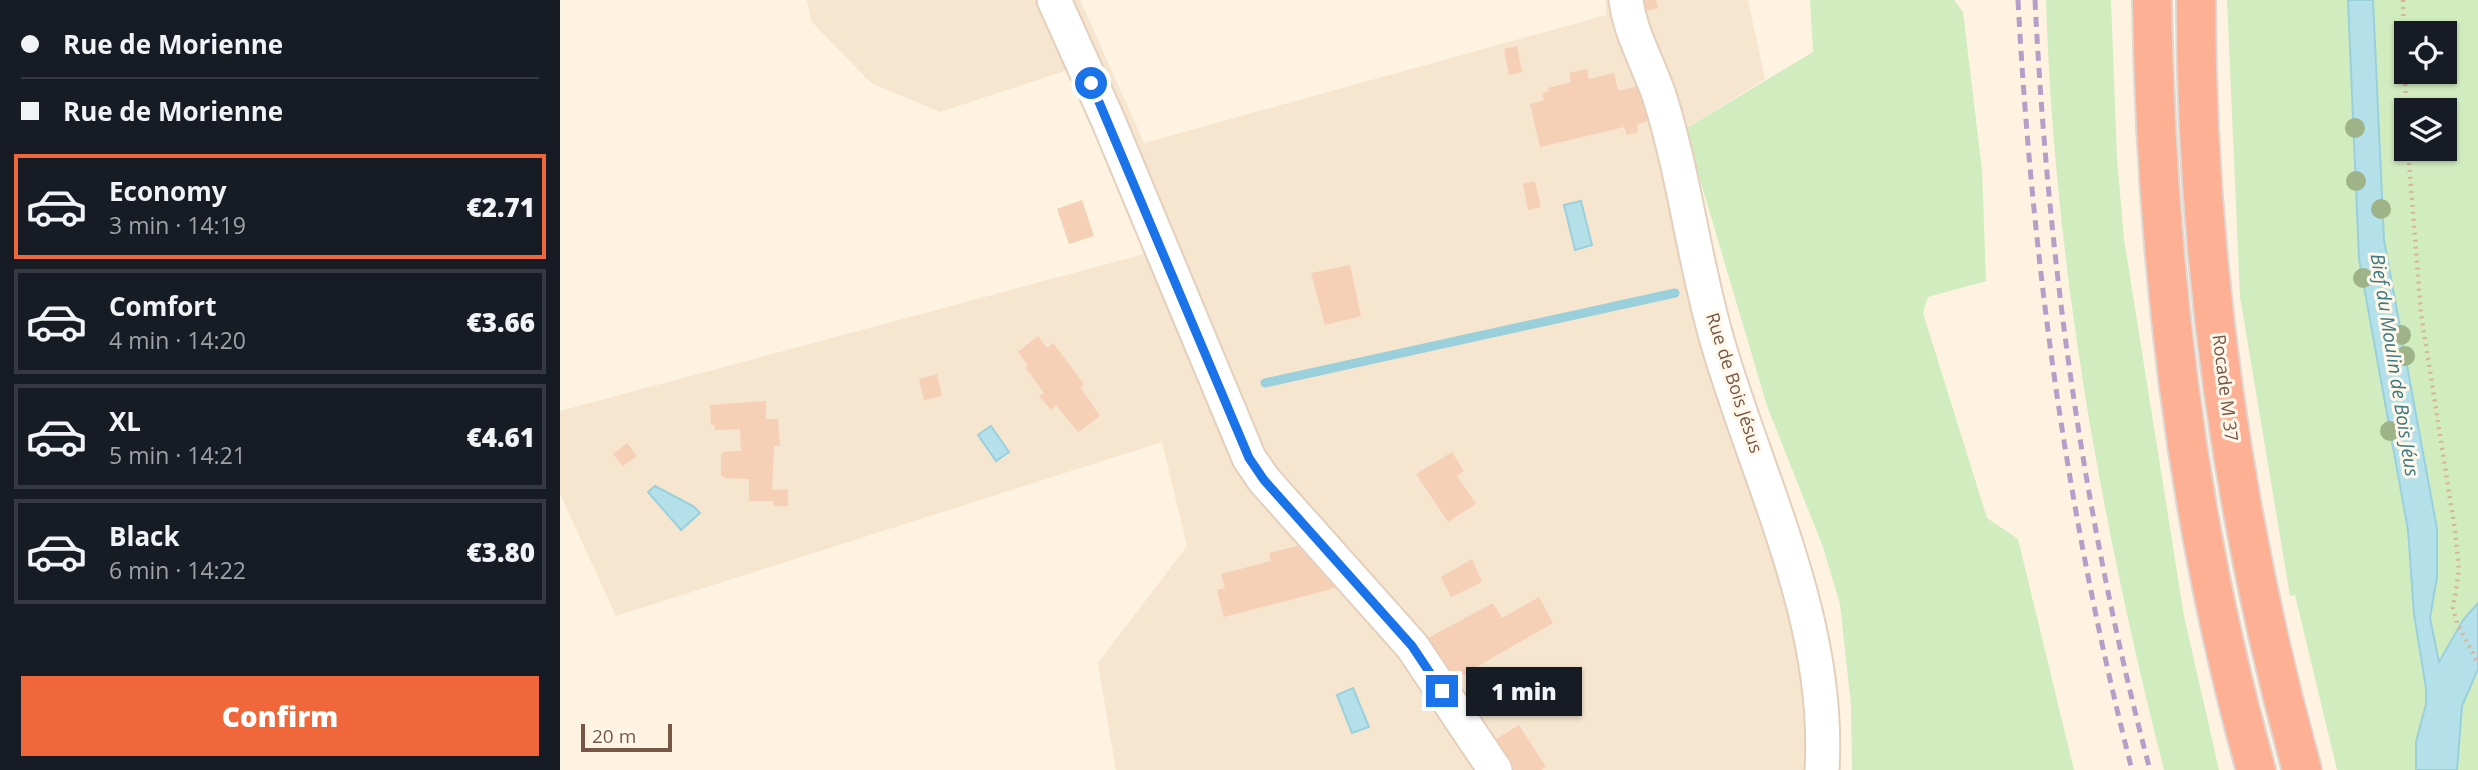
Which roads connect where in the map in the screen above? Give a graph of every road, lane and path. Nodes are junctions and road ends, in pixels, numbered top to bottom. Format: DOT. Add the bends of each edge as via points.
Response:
graph roads {
  1 [pos="1054,0"];
  2 [pos="1626,0"];
  3 [pos="2152,0"];
  4 [pos="2196,0"];
  5 [pos="2403,0"];
  6 [pos="2406,98"];
  7 [pos="2409,161"];
  8 [pos="2478,663"];
  9 [pos="1495,770"];
  10 [pos="1822,770"];
  11 [pos="2256,770"];
  12 [pos="2302,770"];
  1 -- 9 [label="street" via="1249,458 1412,646"];
  2 -- 10 [label="street, Rue de Bois Jésus" via="1659,95 1719,347 1793,568 1815,657 1824,734"];
  3 -- 11 [label="highway" via="2166,273 2188,445 2214,590"];
  4 -- 12 [label="highway, Rocade M 37" via="2210,269 2234,462"];
  5 -- 6 [label="path"];
  7 -- 8 [label="path" via="2421,314 2459,570 2453,608"];
}
